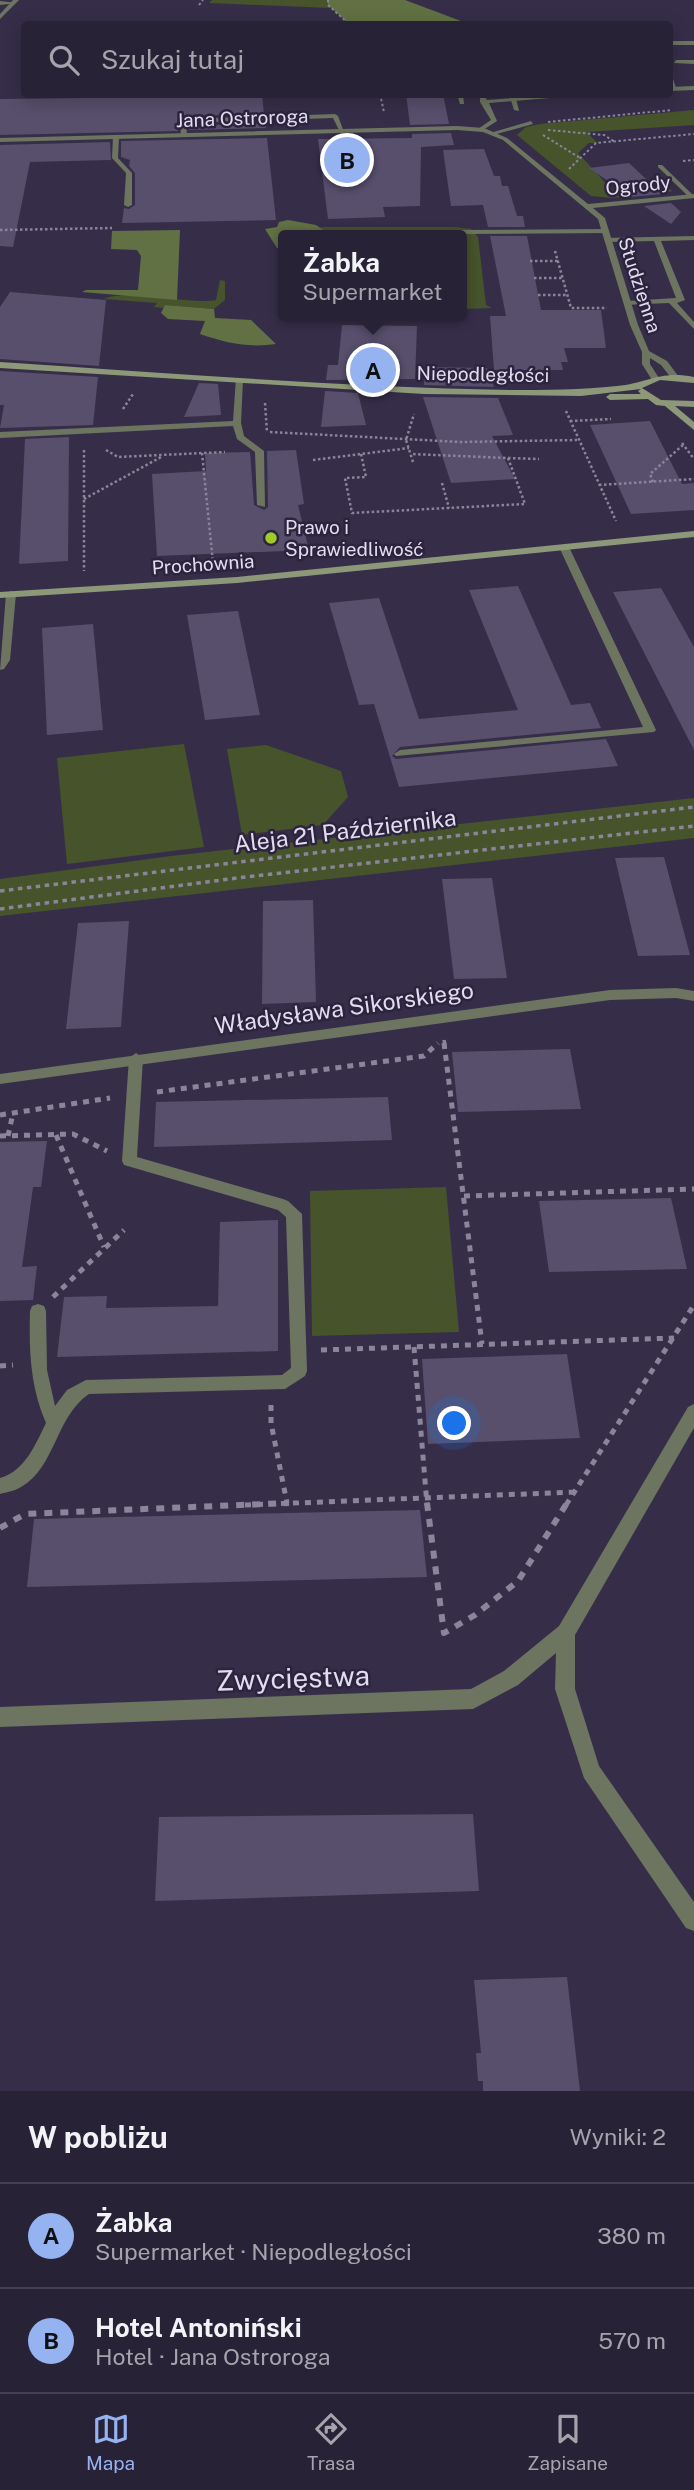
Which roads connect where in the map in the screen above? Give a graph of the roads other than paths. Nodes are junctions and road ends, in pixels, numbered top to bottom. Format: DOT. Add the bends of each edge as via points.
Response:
graph roads {
  1 [pos="0,1"];
  2 [pos="15,1"];
  3 [pos="0,17"];
  4 [pos="673,43"];
  5 [pos="694,43"];
  6 [pos="676,62"];
  7 [pos="694,62"];
  8 [pos="694,88"];
  9 [pos="673,89"];
  10 [pos="461,98"];
  11 [pos="482,98"];
  12 [pos="513,98"];
  13 [pos="462,103"];
  14 [pos="517,110"];
  15 [pos="532,126"];
  16 [pos="483,130"];
  17 [pos="341,131"];
  18 [pos="493,133"];
  19 [pos="184,135"];
  20 [pos="116,137"];
  21 [pos="0,140"];
  22 [pos="660,166"];
  23 [pos="692,196"];
  24 [pos="128,205"];
  25 [pos="589,206"];
  26 [pos="467,232"];
  27 [pos="606,232"];
  28 [pos="608,240"];
  29 [pos="657,240"];
  30 [pos="693,240"];
  31 [pos="678,297"];
  32 [pos="627,303"];
  33 [pos="694,327"];
  34 [pos="646,352"];
  35 [pos="0,365"];
  36 [pos="675,377"];
  37 [pos="655,378"];
  38 [pos="239,380"];
  39 [pos="694,380"];
  40 [pos="642,386"];
  41 [pos="581,393"];
  42 [pos="647,397"];
  43 [pos="694,404"];
  44 [pos="669,405"];
  45 [pos="237,423"];
  46 [pos="694,427"];
  47 [pos="0,435"];
  48 [pos="262,505"];
  49 [pos="694,534"];
  50 [pos="564,547"];
  51 [pos="6,594"];
  52 [pos="0,667"];
  53 [pos="400,754"];
  54 [pos="694,996"];
  55 [pos="136,1058"];
  56 [pos="0,1079"];
  57 [pos="38,1311"];
  58 [pos="694,1412"];
  59 [pos="55,1425"];
  60 [pos="0,1486"];
  61 [pos="566,1633"];
  62 [pos="0,1717"];
  63 [pos="694,1920"];
  1 -- 2 [label="street"];
  2 -- 3 [label="street"];
  4 -- 5 [label="street"];
  6 -- 7 [label="street"];
  8 -- 9 [label="street"];
  10 -- 13 [label="street"];
  11 -- 16 [label="street" via="494,121"];
  12 -- 14 [label="street"];
  15 -- 18 [label="street"];
  16 -- 17 [label="street, Jana Ostroroga"];
  16 -- 18 [label="street, Studzienna"];
  17 -- 19 [label="street, Jana Ostroroga"];
  17 -- 19 [label="street" via="335,116 321,116 183,121"];
  18 -- 25 [label="street, Studzienna"];
  19 -- 20 [label="street, Jana Ostroroga"];
  20 -- 21 [label="street, Jana Ostroroga"];
  20 -- 24 [label="street" via="115,158 129,173"];
  22 -- 23 [label="street, Ogrody"];
  23 -- 25 [label="street, Ogrody"];
  25 -- 27 [label="street, Studzienna"];
  26 -- 27 [label="street, Studzienna"];
  27 -- 28 [label="street, Studzienna"];
  28 -- 29 [label="street"];
  28 -- 32 [label="street, Studzienna"];
  29 -- 30 [label="street"];
  29 -- 31 [label="street"];
  31 -- 32 [label="street"];
  31 -- 33 [label="street"];
  32 -- 34 [label="street, Studzienna"];
  34 -- 36 [label="street, Studzienna"];
  34 -- 37 [label="street" via="646,364"];
  35 -- 38 [label="street, Niepodległości"];
  36 -- 37 [label="street"];
  36 -- 39 [label="street"];
  37 -- 40 [label="street"];
  38 -- 41 [label="street, Niepodległości" via="424,391"];
  38 -- 45 [label="street"];
  40 -- 41 [label="street, Niepodległości"];
  40 -- 42 [label="street"];
  41 -- 42 [label="street"];
  42 -- 44 [label="street"];
  43 -- 44 [label="street"];
  44 -- 46 [label="street"];
  45 -- 47 [label="street"];
  45 -- 48 [label="street" via="240,437 259,451"];
  49 -- 50 [label="street, Prochownia"];
  50 -- 51 [label="street, Prochownia" via="237,580"];
  50 -- 53 [label="street" via="650,730"];
  51 -- 52 [label="street, Prochownia" via="5,660"];
  54 -- 55 [label="street, Władysława Sikorskiego" via="610,995"];
  55 -- 56 [label="street, Władysława Sikorskiego"];
  55 -- 59 [label="street" via="129,1161 292,1210 300,1358 291,1380 271,1383 94,1385 71,1396"];
  57 -- 59 [label="street" via="41,1394"];
  58 -- 61 [label="street"];
  59 -- 60 [label="street" via="22,1478"];
  61 -- 62 [label="street, Zwycięstwa" via="511,1678 473,1699"];
  61 -- 63 [label="street" via="565,1689 591,1771"];
}
